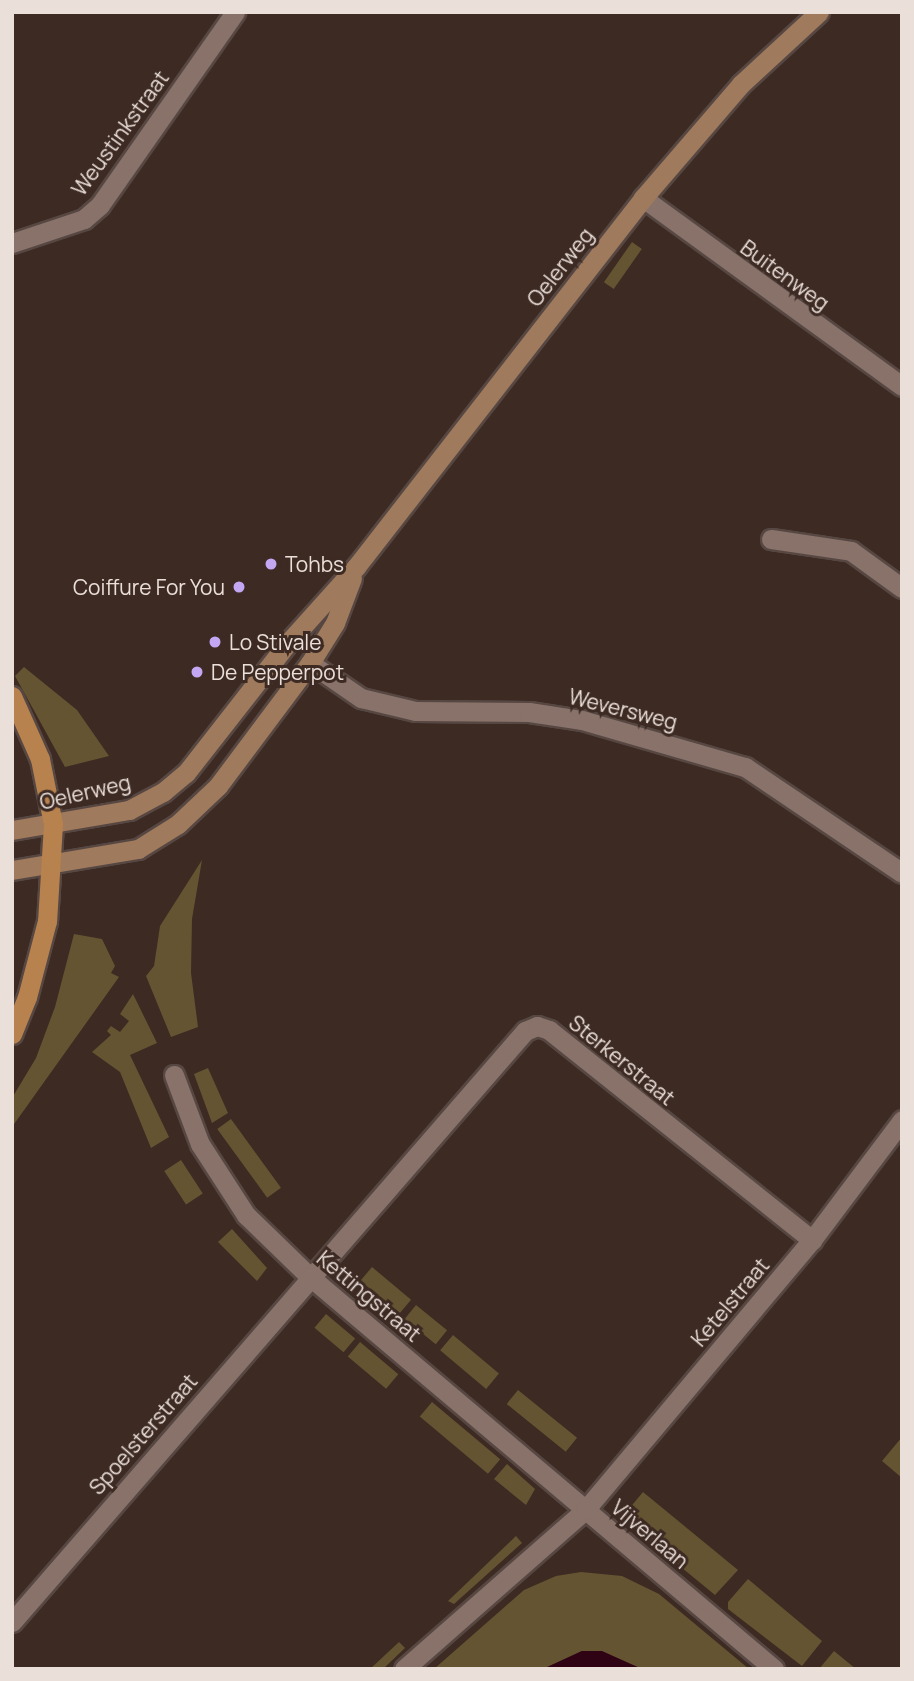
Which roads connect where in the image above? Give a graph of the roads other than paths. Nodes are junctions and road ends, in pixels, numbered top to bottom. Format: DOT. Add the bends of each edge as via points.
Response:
graph roads {
  1 [pos="234,12"];
  2 [pos="819,12"];
  3 [pos="643,198"];
  4 [pos="12,243"];
  5 [pos="902,386"];
  6 [pos="771,539"];
  7 [pos="356,567"];
  8 [pos="902,588"];
  9 [pos="310,663"];
  10 [pos="12,696"];
  11 [pos="53,824"];
  12 [pos="12,830"];
  13 [pos="51,867"];
  14 [pos="12,870"];
  15 [pos="902,873"];
  16 [pos="12,1034"];
  17 [pos="174,1075"];
  18 [pos="902,1120"];
  19 [pos="812,1240"];
  20 [pos="309,1276"];
  21 [pos="586,1509"];
  22 [pos="12,1622"];
  23 [pos="404,1669"];
  24 [pos="774,1669"];
  1 -- 4 [label="street, Weustinkstraat" via="100,205 84,219"];
  2 -- 3 [label="main road, Oelerweg" via="741,85"];
  3 -- 5 [label="street, Buitenweg"];
  3 -- 7 [label="main road, Oelerweg"];
  6 -- 8 [label="street" via="851,551"];
  7 -- 9 [label="main road, Oelerweg" via="335,623"];
  7 -- 11 [label="main road, Oelerweg" via="286,645 186,773 129,810"];
  9 -- 13 [label="main road, Oelerweg" via="219,786 178,824 138,849"];
  9 -- 15 [label="street, Weversweg" via="361,698 415,711 529,712 582,720 745,767"];
  10 -- 11 [label="main road" via="40,759"];
  11 -- 12 [label="main road, Oelerweg"];
  11 -- 13 [label="main road"];
  13 -- 14 [label="main road, Oelerweg"];
  13 -- 16 [label="main road" via="40,950"];
  17 -- 20 [label="street, Kettingstraat" via="200,1144 246,1216"];
  18 -- 19 [label="street, Ketelstraat"];
  19 -- 20 [label="street, Sterkerstraat" via="549,1030 537,1026 525,1031 346,1240"];
  19 -- 21 [label="street, Ketelstraat"];
  20 -- 21 [label="street, Kettingstraat"];
  20 -- 22 [label="street, Spoelsterstraat"];
  21 -- 23 [label="street, Vijverlaan"];
  21 -- 24 [label="street, Vijverlaan"];
}
